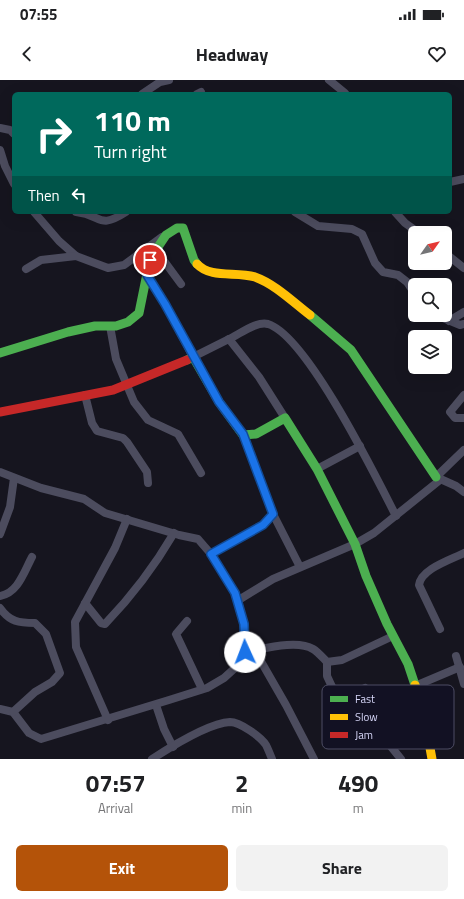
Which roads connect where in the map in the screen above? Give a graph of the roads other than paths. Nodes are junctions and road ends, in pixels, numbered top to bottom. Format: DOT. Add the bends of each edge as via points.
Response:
graph roads {
  1 [pos="169,80"];
  2 [pos="329,80"];
  3 [pos="145,92"];
  4 [pos="344,92"];
  5 [pos="0,128"];
  6 [pos="12,132"];
  7 [pos="0,150"];
  8 [pos="464,178"];
  9 [pos="12,180"];
  10 [pos="452,181"];
  11 [pos="36,214"];
  12 [pos="86,214"];
  13 [pos="123,214"];
  14 [pos="299,214"];
  15 [pos="397,214"];
  16 [pos="409,226"];
  17 [pos="166,235"];
  18 [pos="156,250"];
  19 [pos="76,256"];
  20 [pos="452,259"];
  21 [pos="464,268"];
  22 [pos="26,269"];
  23 [pos="147,275"];
  24 [pos="181,284"];
  25 [pos="408,284"];
  26 [pos="464,312"];
  27 [pos="452,319"];
  28 [pos="452,322"];
  29 [pos="464,324"];
  30 [pos="110,326"];
  31 [pos="229,340"];
  32 [pos="0,352"];
  33 [pos="194,357"];
  34 [pos="126,385"];
  35 [pos="464,395"];
  36 [pos="85,396"];
  37 [pos="0,412"];
  38 [pos="285,418"];
  39 [pos="464,418"];
  40 [pos="243,434"];
  41 [pos="360,446"];
  42 [pos="464,450"];
  43 [pos="317,469"];
  44 [pos="0,472"];
  45 [pos="202,473"];
  46 [pos="14,478"];
  47 [pos="438,479"];
  48 [pos="148,482"];
  49 [pos="464,492"];
  50 [pos="273,514"];
  51 [pos="396,516"];
  52 [pos="127,519"];
  53 [pos="174,533"];
  54 [pos="0,534"];
  55 [pos="355,544"];
  56 [pos="464,553"];
  57 [pos="211,554"];
  58 [pos="32,557"];
  59 [pos="300,567"];
  60 [pos="0,596"];
  61 [pos="237,601"];
  62 [pos="85,603"];
  63 [pos="0,608"];
  64 [pos="187,621"];
  65 [pos="440,629"];
  66 [pos="393,636"];
  67 [pos="255,651"];
  68 [pos="245,652"];
  69 [pos="456,656"];
  70 [pos="327,662"];
  71 [pos="460,667"];
  72 [pos="464,684"];
  73 [pos="332,685"];
  74 [pos="415,685"];
  75 [pos="417,685"];
  76 [pos="202,689"];
  77 [pos="156,705"];
  78 [pos="0,708"];
  79 [pos="13,712"];
  80 [pos="108,720"];
  81 [pos="173,747"];
  82 [pos="392,749"];
  83 [pos="430,749"];
  84 [pos="399,758"];
  85 [pos="152,759"];
  86 [pos="272,759"];
  87 [pos="314,759"];
  88 [pos="432,759"];
  1 -- 3 [label="street"];
  2 -- 4 [label="street"];
  5 -- 6 [label="street"];
  7 -- 9 [label="street"];
  8 -- 10 [label="street"];
  11 -- 19 [label="street" via="58,241"];
  12 -- 13 [label="street" via="103,221 113,220"];
  14 -- 25 [label="street" via="318,226 352,229 362,234 383,272 398,275"];
  15 -- 16 [label="street"];
  17 -- 18 [label="street"];
  17 -- 19 [label="street" via="124,265 108,268"];
  17 -- 47 [label="street" via="177,228 183,228 194,260 201,268 211,273 255,277 268,283 328,329 350,350"];
  18 -- 23 [label="street" via="150,260"];
  18 -- 24 [label="street"];
  19 -- 22 [label="street" via="41,260"];
  20 -- 21 [label="street"];
  23 -- 30 [label="street" via="140,313 128,322"];
  23 -- 33 [label="street"];
  26 -- 27 [label="street"];
  28 -- 29 [label="street"];
  30 -- 32 [label="street" via="95,326 68,332"];
  30 -- 34 [label="street" via="116,359"];
  31 -- 33 [label="street"];
  31 -- 38 [label="street" via="259,376"];
  31 -- 41 [label="street" via="256,325 267,324 283,332 302,353"];
  33 -- 34 [label="street"];
  33 -- 40 [label="street" via="219,402"];
  34 -- 36 [label="street"];
  34 -- 45 [label="street" via="134,402 148,420 178,434"];
  35 -- 39 [label="street" via="450,412 455,418"];
  36 -- 37 [label="street"];
  36 -- 48 [label="street" via="92,423 97,431 122,438 127,442 147,472"];
  38 -- 40 [label="street" via="256,434"];
  38 -- 43 [label="street"];
  40 -- 50 [label="street"];
  41 -- 43 [label="street"];
  41 -- 51 [label="street"];
  42 -- 47 [label="street"];
  43 -- 55 [label="street"];
  44 -- 46 [label="street"];
  46 -- 52 [label="street" via="84,499 105,513"];
  46 -- 54 [label="street" via="10,507"];
  47 -- 49 [label="street"];
  47 -- 51 [label="street"];
  50 -- 57 [label="street" via="263,525"];
  50 -- 59 [label="street"];
  51 -- 55 [label="street" via="374,534"];
  52 -- 53 [label="street"];
  52 -- 62 [label="street" via="115,548"];
  53 -- 57 [label="street" via="198,539"];
  53 -- 62 [label="street" via="155,566 105,624 101,623"];
  55 -- 59 [label="street"];
  55 -- 66 [label="street" via="366,576"];
  56 -- 65 [label="street" via="426,572 420,580 419,585"];
  57 -- 61 [label="street" via="235,593"];
  58 -- 60 [label="street" via="19,583 6,595"];
  59 -- 61 [label="street" via="273,579"];
  61 -- 68 [label="street" via="244,624"];
  62 -- 80 [label="street" via="75,622 76,647"];
  63 -- 79 [label="street" via="17,623 35,623 46,634 60,673"];
  64 -- 76 [label="street" via="176,634"];
  66 -- 70 [label="street" via="342,660"];
  66 -- 74 [label="street" via="408,664"];
  67 -- 68 [label="street"];
  67 -- 70 [label="street" via="302,645 314,649"];
  67 -- 87 [label="street"];
  68 -- 76 [label="street" via="230,673"];
  69 -- 71 [label="street"];
  70 -- 73 [label="street" via="327,676"];
  71 -- 72 [label="street"];
  71 -- 75 [label="street"];
  76 -- 77 [label="street"];
  77 -- 80 [label="street"];
  77 -- 81 [label="street"];
  78 -- 79 [label="street"];
  79 -- 80 [label="street" via="29,733 41,739"];
  81 -- 85 [label="street"];
  81 -- 86 [label="street" via="210,728 230,722 245,727 265,743"];
  82 -- 84 [label="street"];
  83 -- 88 [label="street"];
}
